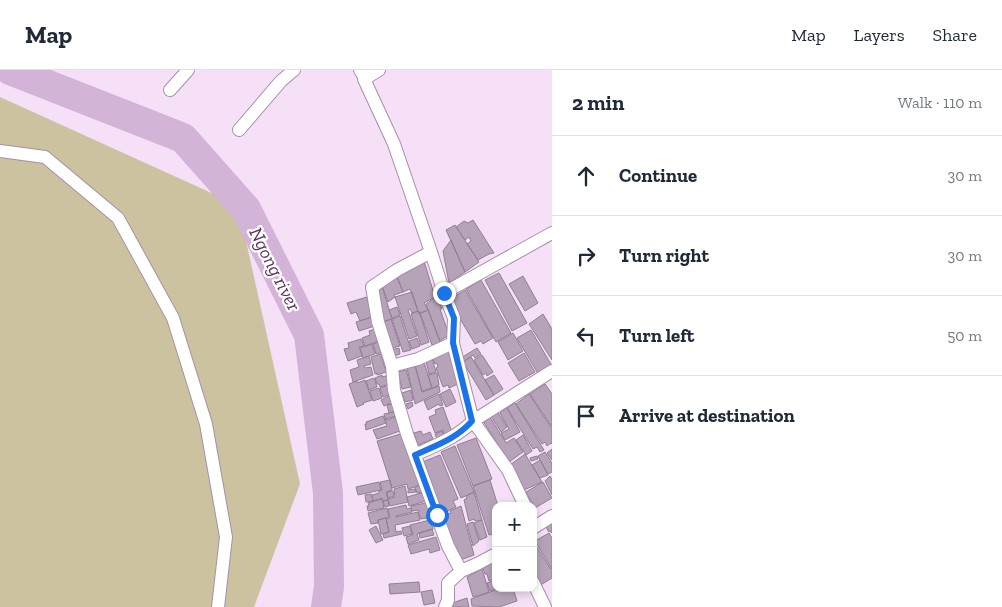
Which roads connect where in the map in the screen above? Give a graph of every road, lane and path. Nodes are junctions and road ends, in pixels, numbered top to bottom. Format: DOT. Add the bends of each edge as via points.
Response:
graph roads {
  1 [pos="188,70"];
  2 [pos="294,70"];
  3 [pos="379,70"];
  4 [pos="362,75"];
  5 [pos="170,90"];
  6 [pos="239,130"];
  7 [pos="0,151"];
  8 [pos="551,235"];
  9 [pos="431,252"];
  10 [pos="444,293"];
  11 [pos="453,343"];
  12 [pos="392,366"];
  13 [pos="552,370"];
  14 [pos="472,421"];
  15 [pos="415,455"];
  16 [pos="523,502"];
  17 [pos="552,516"];
  18 [pos="537,524"];
  19 [pos="492,556"];
  20 [pos="460,572"];
  21 [pos="537,587"];
  22 [pos="218,607"];
  23 [pos="445,607"];
  24 [pos="545,607"];
  1 -- 5 [label="street"];
  2 -- 6 [label="street"];
  3 -- 4 [label="street"];
  4 -- 9 [label="street" via="394,144"];
  7 -- 22 [label="street" via="45,157 118,218 173,318 206,424 226,537"];
  8 -- 10 [label="street"];
  9 -- 10 [label="street"];
  9 -- 12 [label="street" via="372,287 378,322"];
  10 -- 11 [label="street" via="454,318"];
  11 -- 12 [label="street" via="418,359"];
  11 -- 14 [label="street"];
  12 -- 15 [label="street" via="394,390"];
  13 -- 14 [label="street"];
  14 -- 15 [label="street" via="456,436"];
  14 -- 16 [label="street" via="508,470"];
  15 -- 20 [label="street"];
  17 -- 18 [label="street"];
  19 -- 20 [label="street"];
  20 -- 23 [label="street" via="448,583"];
  21 -- 24 [label="street"];
}
